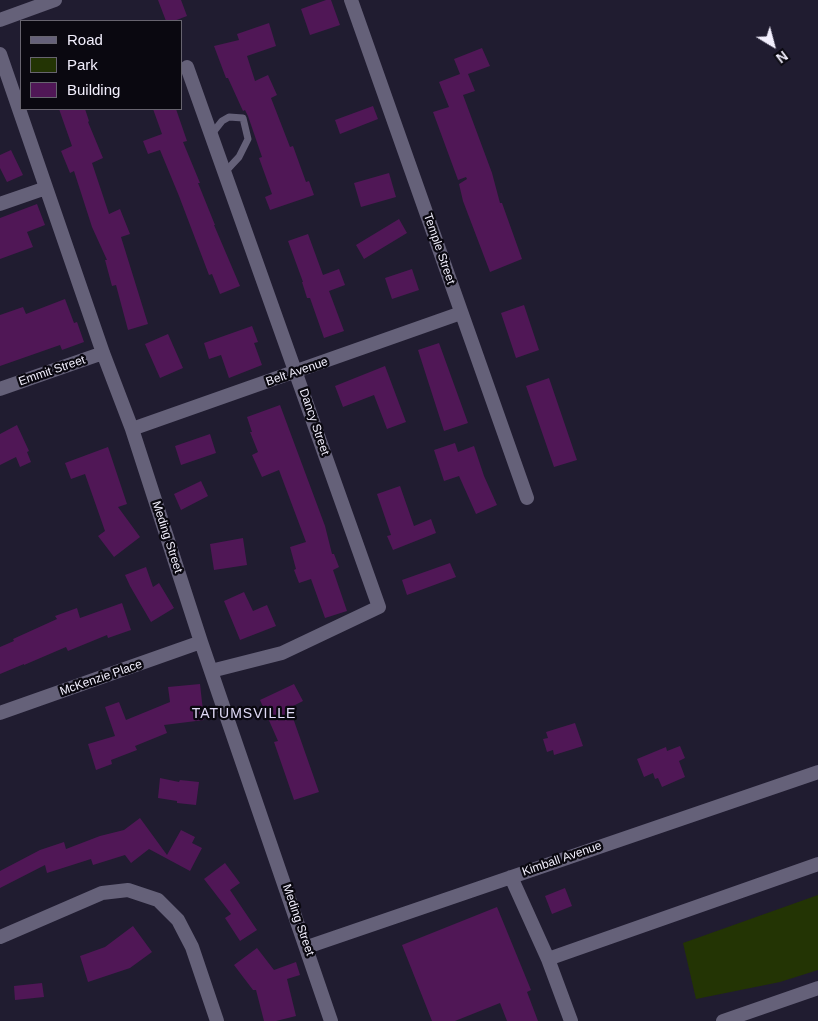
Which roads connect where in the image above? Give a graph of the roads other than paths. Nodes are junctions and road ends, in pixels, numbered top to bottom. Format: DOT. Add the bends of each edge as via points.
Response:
graph roads {
  1 [pos="55,0"];
  2 [pos="351,0"];
  3 [pos="0,20"];
  4 [pos="0,54"];
  5 [pos="187,66"];
  6 [pos="211,135"];
  7 [pos="224,172"];
  8 [pos="46,188"];
  9 [pos="0,204"];
  10 [pos="461,313"];
  11 [pos="103,353"];
  12 [pos="296,372"];
  13 [pos="0,389"];
  14 [pos="132,429"];
  15 [pos="527,498"];
  16 [pos="201,642"];
  17 [pos="211,671"];
  18 [pos="0,713"];
  19 [pos="818,772"];
  20 [pos="818,864"];
  21 [pos="511,877"];
  22 [pos="0,937"];
  23 [pos="307,947"];
  24 [pos="548,958"];
  25 [pos="818,988"];
  26 [pos="217,1021"];
  27 [pos="331,1021"];
  28 [pos="571,1021"];
  29 [pos="723,1021"];
  1 -- 3 [label="street"];
  2 -- 10 [label="street, Temple Street"];
  4 -- 8 [label="street, Meding Street"];
  5 -- 6 [label="street, Dancy Street"];
  6 -- 7 [label="street, Dancy Street"];
  6 -- 7 [label="lane" via="229,117 243,118 248,139 239,157"];
  7 -- 12 [label="street, Dancy Street"];
  8 -- 9 [label="street"];
  8 -- 11 [label="street, Meding Street"];
  10 -- 12 [label="street, Belt Avenue"];
  10 -- 15 [label="street, Temple Street"];
  11 -- 13 [label="street, Emmit Street"];
  11 -- 14 [label="street, Meding Street"];
  12 -- 14 [label="street, Belt Avenue"];
  12 -- 17 [label="street, Dancy Street" via="379,607 282,653"];
  14 -- 16 [label="street, Meding Street"];
  16 -- 17 [label="street, Meding Street"];
  16 -- 18 [label="street, McKenzie Place"];
  17 -- 23 [label="street, Meding Street"];
  19 -- 21 [label="street, Kimball Avenue"];
  20 -- 24 [label="street"];
  21 -- 23 [label="street, Kimball Avenue"];
  21 -- 24 [label="street"];
  22 -- 26 [label="street" via="102,893 128,890 158,900 178,920 192,947"];
  23 -- 27 [label="street, Meding Street"];
  24 -- 28 [label="street"];
  25 -- 29 [label="street"];
}
